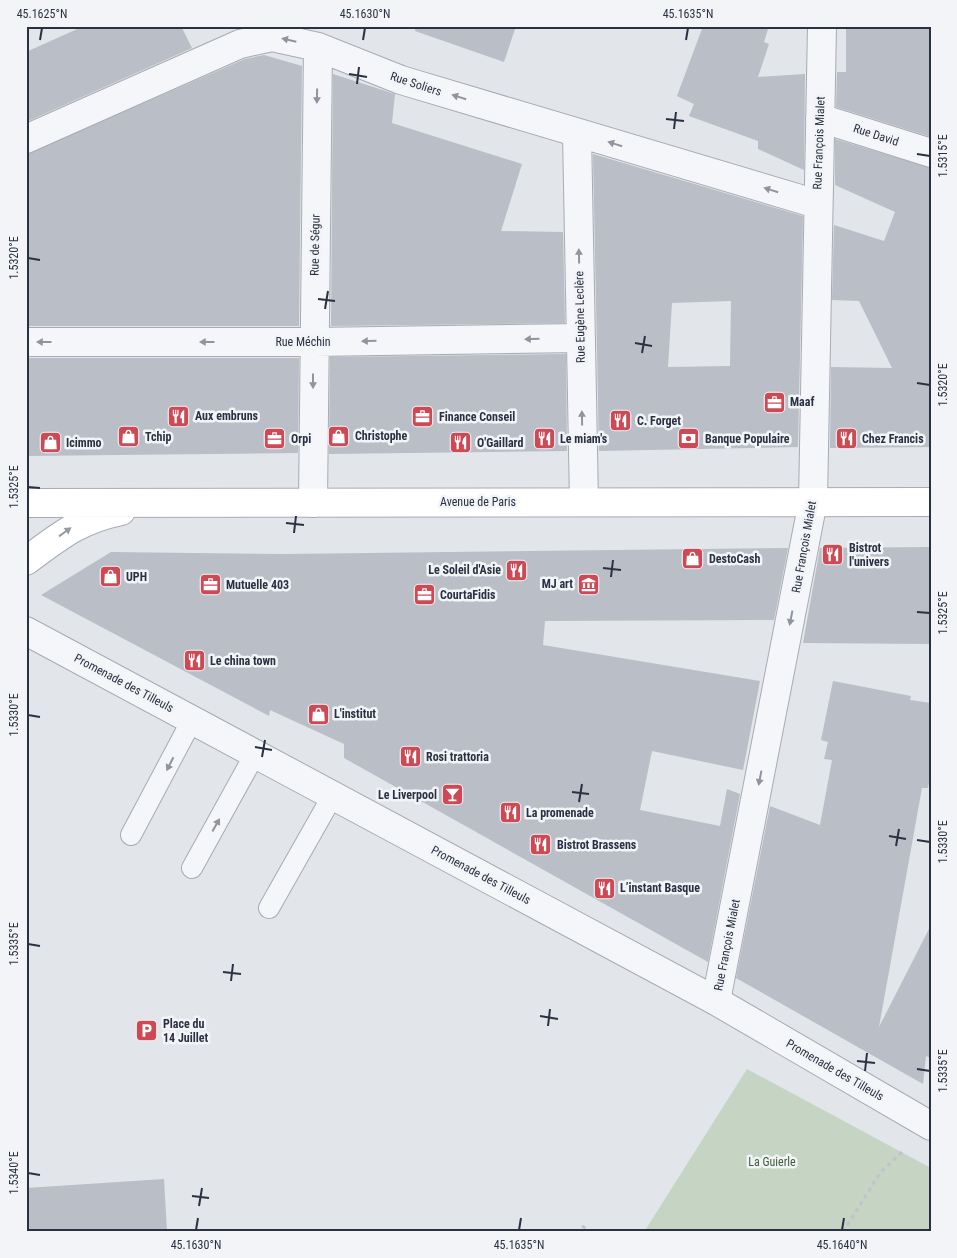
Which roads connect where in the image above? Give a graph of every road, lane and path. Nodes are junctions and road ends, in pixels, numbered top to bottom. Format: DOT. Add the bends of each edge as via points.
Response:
graph roads {
  1 [pos="822,26"];
  2 [pos="318,47"];
  3 [pos="820,118"];
  4 [pos="577,132"];
  5 [pos="26,139"];
  6 [pos="931,153"];
  7 [pos="817,204"];
  8 [pos="580,338"];
  9 [pos="26,342"];
  10 [pos="314,342"];
  11 [pos="813,501"];
  12 [pos="313,502"];
  13 [pos="584,502"];
  14 [pos="931,502"];
  15 [pos="26,503"];
  16 [pos="161,503"];
  17 [pos="26,561"];
  18 [pos="26,631"];
  19 [pos="192,720"];
  20 [pos="255,754"];
  21 [pos="333,795"];
  22 [pos="131,835"];
  23 [pos="192,868"];
  24 [pos="269,908"];
  25 [pos="716,1001"];
  26 [pos="930,1125"];
  27 [pos="582,1226"];
  28 [pos="592,1232"];
  29 [pos="843,1232"];
  1 -- 3 [label="street, Rue François Mialet"];
  4 -- 2 [label="street, Rue Soliers, one-way" via="401,80"];
  2 -- 5 [label="street, Rue Soliers, one-way" via="272,36 240,44"];
  2 -- 10 [label="street, Rue de Ségur, one-way"];
  3 -- 6 [label="street, Rue David"];
  3 -- 7 [label="street, Rue François Mialet"];
  7 -- 4 [label="street, Rue Soliers, one-way"];
  8 -- 4 [label="street, Rue Eugène Leclère, one-way"];
  7 -- 11 [label="street, Rue François Mialet"];
  8 -- 10 [label="street, Rue Méchin, one-way"];
  13 -- 8 [label="street, Rue Eugène Leclère, one-way"];
  10 -- 9 [label="street, Rue Méchin, one-way"];
  10 -- 12 [label="street, Rue de Ségur, one-way"];
  11 -- 13 [label="main road, Avenue de Paris"];
  11 -- 14 [label="main road, Avenue de Paris"];
  11 -- 25 [label="street, Rue François Mialet, one-way"];
  12 -- 13 [label="main road, Avenue de Paris"];
  12 -- 16 [label="main road, Avenue de Paris"];
  15 -- 16 [label="main road, Avenue de Paris"];
  17 -- 16 [label="main road, one-way" via="72,527 104,515"];
  18 -- 19 [label="street, Promenade des Tilleuls"];
  19 -- 20 [label="street, Promenade des Tilleuls"];
  19 -- 22 [label="lane, one-way"];
  20 -- 21 [label="street, Promenade des Tilleuls"];
  23 -- 20 [label="lane, one-way"];
  21 -- 24 [label="lane"];
  21 -- 25 [label="street, Promenade des Tilleuls"];
  25 -- 26 [label="street, Promenade des Tilleuls"];
  26 -- 29 [label="path" via="880,1173"];
  27 -- 28 [label="path"];
}
